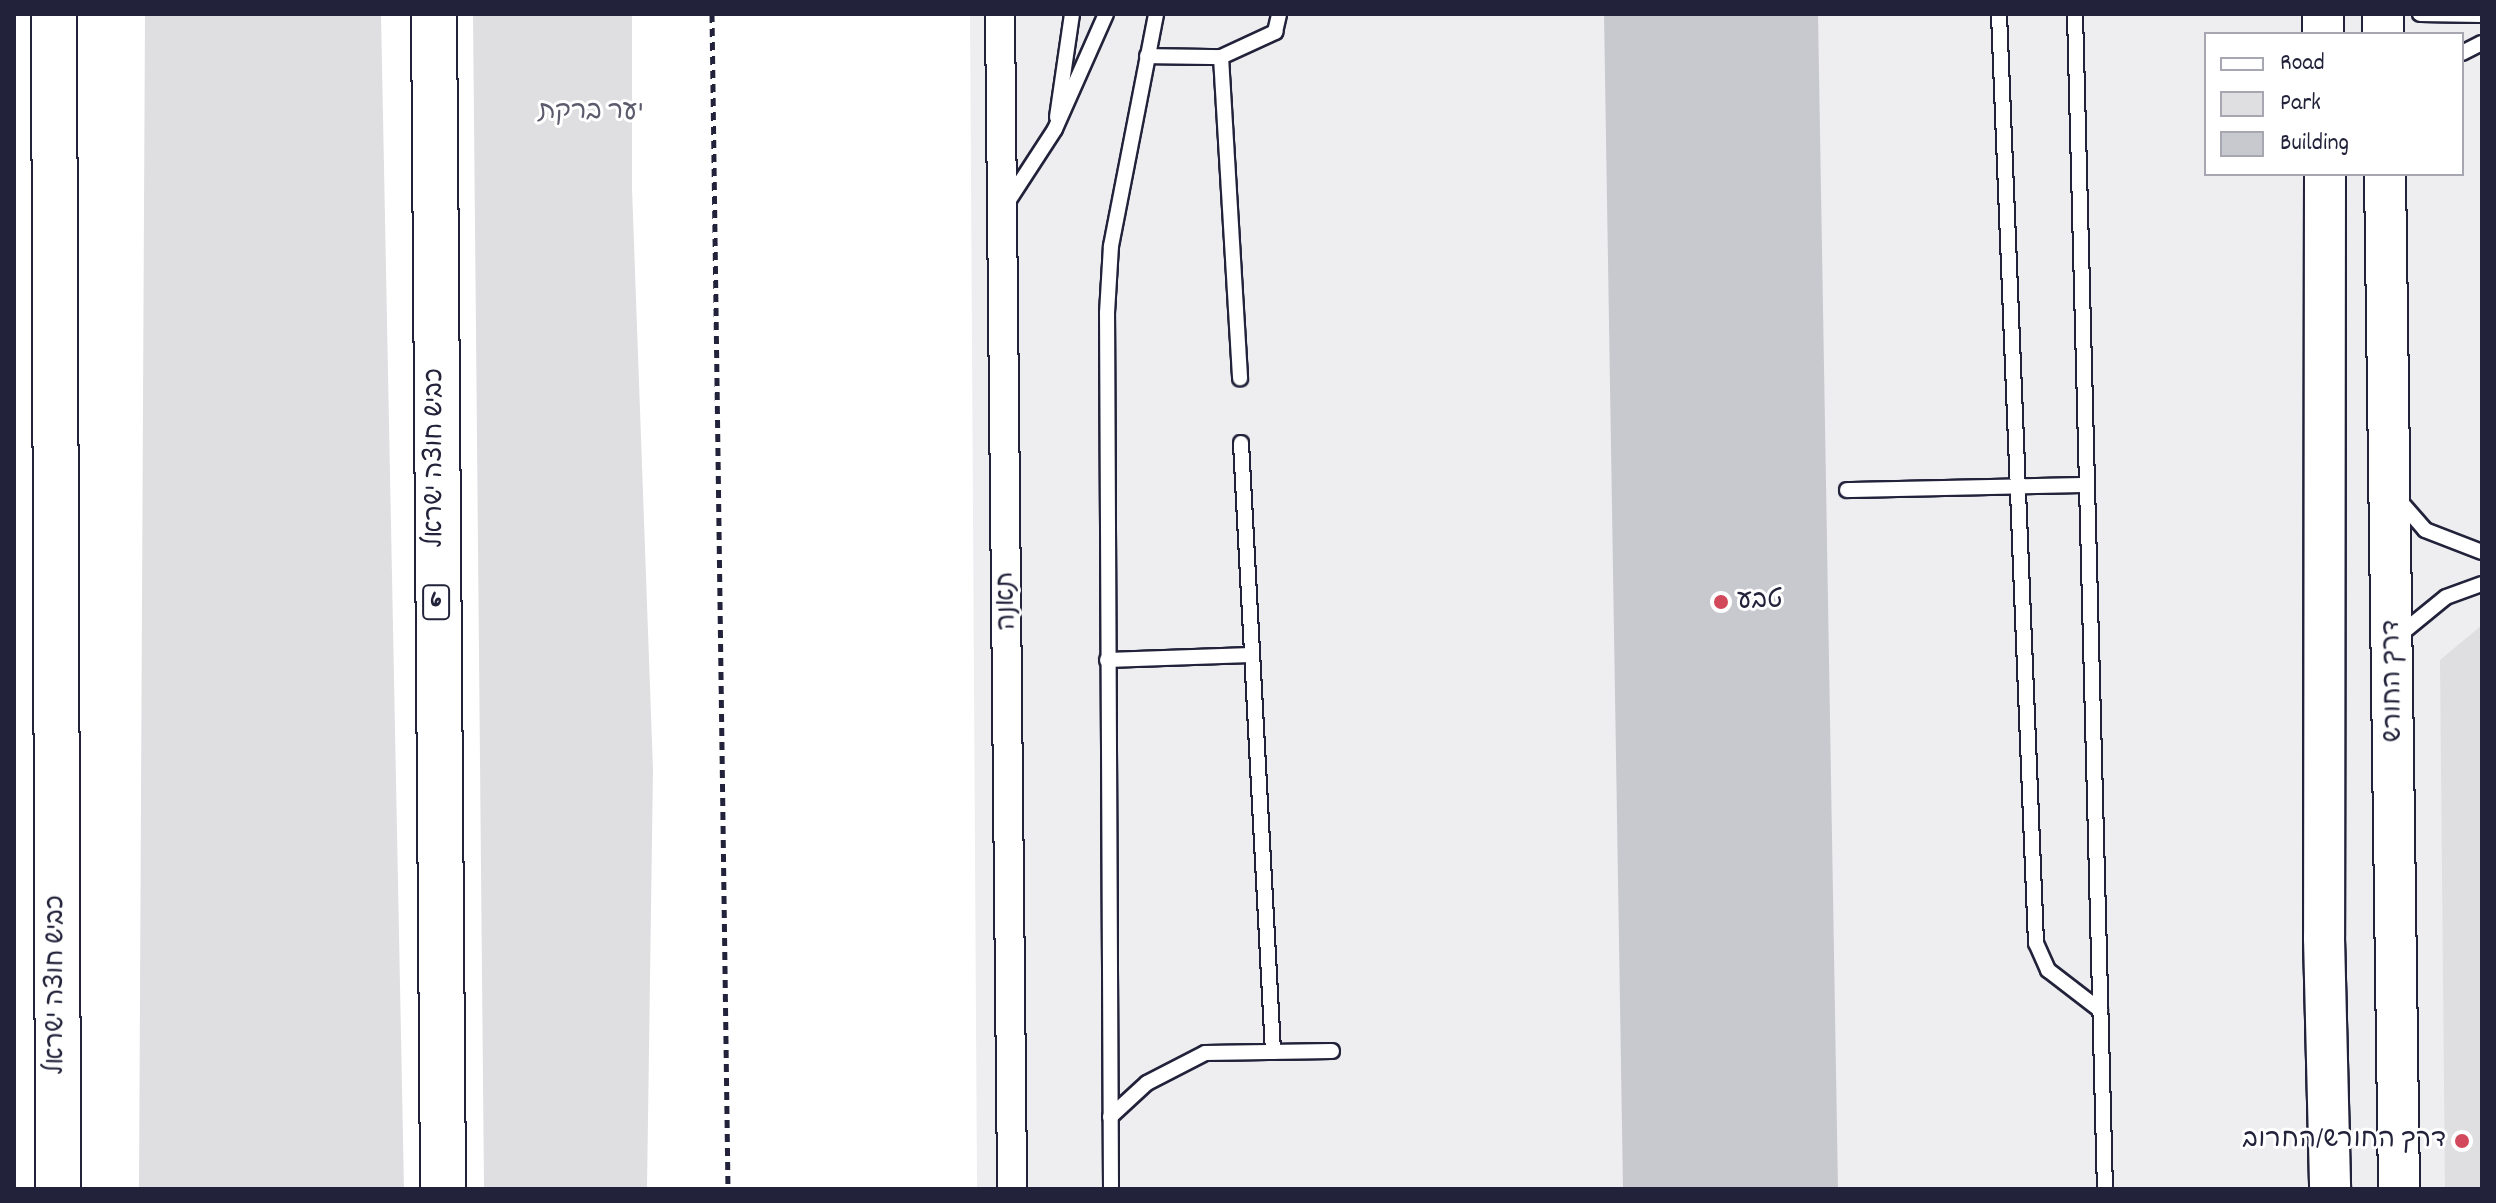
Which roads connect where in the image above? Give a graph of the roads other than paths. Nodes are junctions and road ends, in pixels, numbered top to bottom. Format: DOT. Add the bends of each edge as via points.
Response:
graph roads {
  1 [pos="54,14"];
  2 [pos="434,14"];
  3 [pos="1000,14"];
  4 [pos="1072,14"];
  5 [pos="1106,14"];
  6 [pos="1156,14"];
  7 [pos="1279,14"];
  8 [pos="1999,14"];
  9 [pos="2075,14"];
  10 [pos="2420,14"];
  11 [pos="2482,15"];
  12 [pos="2482,43"];
  13 [pos="2464,52"];
  14 [pos="1147,56"];
  15 [pos="1221,57"];
  16 [pos="1055,129"];
  17 [pos="2325,176"];
  18 [pos="2385,176"];
  19 [pos="1004,207"];
  20 [pos="1240,378"];
  21 [pos="1241,443"];
  22 [pos="2087,485"];
  23 [pos="2018,486"];
  24 [pos="2392,488"];
  25 [pos="1847,490"];
  26 [pos="2482,552"];
  27 [pos="2482,584"];
  28 [pos="2394,640"];
  29 [pos="1251,655"];
  30 [pos="1107,660"];
  31 [pos="2100,1010"];
  32 [pos="1332,1051"];
  33 [pos="1273,1052"];
  34 [pos="1110,1117"];
  35 [pos="58,1189"];
  36 [pos="443,1189"];
  37 [pos="1012,1189"];
  38 [pos="1111,1189"];
  39 [pos="2105,1189"];
  40 [pos="2330,1189"];
  41 [pos="2399,1189"];
  1 -- 35 [label="highway, כביש חוצה ישראל"];
  2 -- 36 [label="highway, כביש חוצה ישראל / 6"];
  3 -- 19 [label="street, תאנה"];
  4 -- 16 [label="lane"];
  5 -- 16 [label="lane"];
  6 -- 14 [label="lane"];
  7 -- 15 [label="lane" via="1275,32"];
  8 -- 23 [label="lane"];
  9 -- 22 [label="lane"];
  10 -- 11 [label="lane"];
  12 -- 13 [label="lane"];
  14 -- 15 [label="lane"];
  14 -- 30 [label="lane" via="1111,246 1104,399"];
  15 -- 20 [label="lane"];
  16 -- 19 [label="lane"];
  17 -- 40 [label="street" via="2324,938"];
  18 -- 24 [label="street, דרך החורש"];
  19 -- 37 [label="street, תאנה"];
  21 -- 29 [label="lane"];
  22 -- 23 [label="lane"];
  22 -- 31 [label="lane"];
  23 -- 25 [label="lane"];
  23 -- 31 [label="lane" via="2036,943 2048,970"];
  24 -- 26 [label="lane" via="2425,530"];
  24 -- 28 [label="street, דרך החורש"];
  27 -- 28 [label="lane" via="2446,597"];
  28 -- 41 [label="street, דרך החורש"];
  29 -- 30 [label="lane"];
  29 -- 33 [label="lane"];
  30 -- 34 [label="lane"];
  31 -- 39 [label="lane"];
  32 -- 33 [label="lane"];
  33 -- 34 [label="lane" via="1205,1053 1147,1083"];
  34 -- 38 [label="lane"];
}
